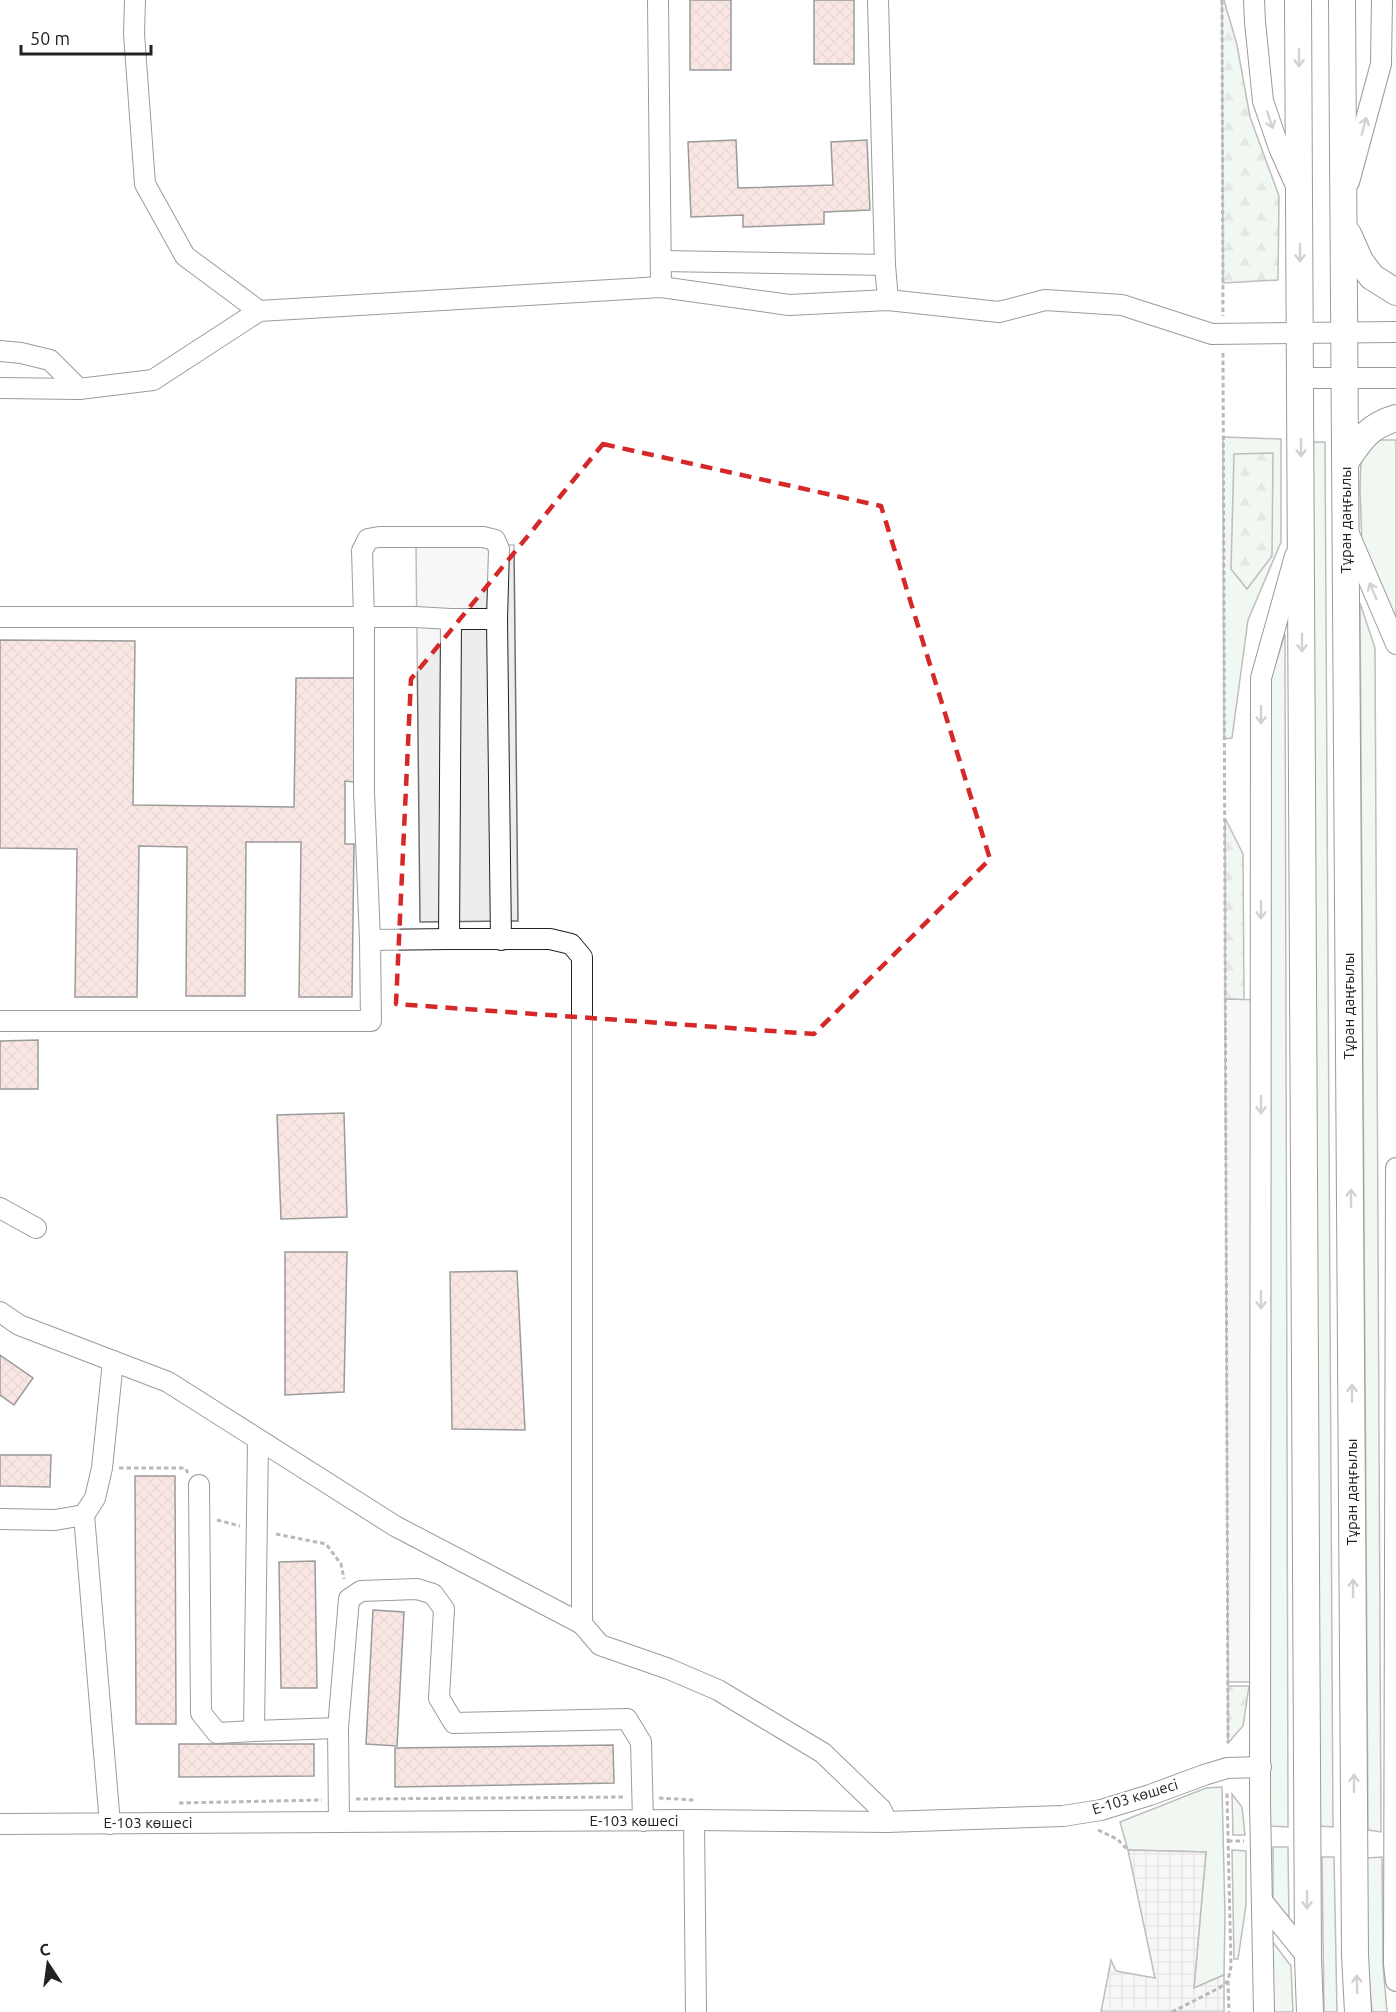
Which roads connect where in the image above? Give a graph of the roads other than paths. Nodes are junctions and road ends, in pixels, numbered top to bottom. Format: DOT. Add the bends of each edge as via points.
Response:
graph roads {
  1 [pos="135,0"];
  2 [pos="658,0"];
  3 [pos="878,0"];
  4 [pos="1254,0"];
  5 [pos="1298,0"];
  6 [pos="1342,0"];
  7 [pos="1382,0"];
  8 [pos="1299,192"];
  9 [pos="1344,213"];
  10 [pos="661,261"];
  11 [pos="885,265"];
  12 [pos="661,287"];
  13 [pos="1396,292"];
  14 [pos="888,300"];
  15 [pos="259,311"];
  16 [pos="1300,332"];
  17 [pos="1345,332"];
  18 [pos="1396,332"];
  19 [pos="0,351"];
  20 [pos="1300,378"];
  21 [pos="1345,378"];
  22 [pos="1396,378"];
  23 [pos="0,388"];
  24 [pos="79,389"];
  25 [pos="1396,417"];
  26 [pos="1346,461"];
  27 [pos="1346,528"];
  28 [pos="1301,536"];
  29 [pos="0,617"];
  30 [pos="364,617"];
  31 [pos="451,619"];
  32 [pos="497,619"];
  33 [pos="1396,644"];
  34 [pos="449,939"];
  35 [pos="370,940"];
  36 [pos="501,940"];
  37 [pos="0,1021"];
  38 [pos="1396,1168"];
  39 [pos="0,1208"];
  40 [pos="36,1228"];
  41 [pos="1396,1236"];
  42 [pos="0,1312"];
  43 [pos="113,1361"];
  44 [pos="258,1440"];
  45 [pos="1396,1444"];
  46 [pos="199,1485"];
  47 [pos="1396,1514"];
  48 [pos="84,1515"];
  49 [pos="0,1520"];
  50 [pos="1395,1598"];
  51 [pos="582,1624"];
  52 [pos="339,1728"];
  53 [pos="254,1731"];
  54 [pos="1261,1767"];
  55 [pos="694,1820"];
  56 [pos="643,1821"];
  57 [pos="339,1822"];
  58 [pos="887,1822"];
  59 [pos="0,1824"];
  60 [pos="110,1824"];
  61 [pos="1263,1902"];
  62 [pos="1308,1958"];
  63 [pos="1396,1970"];
  64 [pos="696,2012"];
  65 [pos="1264,2012"];
  66 [pos="1310,2012"];
  67 [pos="1358,2012"];
  1 -- 15 [label="street" via="145,184 185,256"];
  2 -- 10 [label="street"];
  3 -- 11 [label="street"];
  4 -- 8 [label="street, one-way" via="1263,101"];
  5 -- 8 [label="main road, one-way"];
  6 -- 9 [label="main road, Тұран даңғылы"];
  9 -- 7 [label="street, one-way" via="1381,64"];
  8 -- 16 [label="main road, one-way"];
  9 -- 13 [label="main road" via="1360,261 1372,277"];
  9 -- 17 [label="main road, Тұран даңғылы"];
  10 -- 11 [label="street"];
  10 -- 12 [label="street"];
  11 -- 14 [label="street"];
  12 -- 14 [label="street" via="789,305"];
  12 -- 15 [label="street"];
  14 -- 16 [label="street" via="999,312 1045,300 1122,305 1212,334"];
  15 -- 24 [label="street" via="153,380"];
  16 -- 17 [label="street"];
  16 -- 20 [label="main road"];
  17 -- 18 [label="street"];
  17 -- 21 [label="main road, Тұран даңғылы"];
  19 -- 24 [label="street" via="50,360"];
  20 -- 21 [label="street"];
  20 -- 28 [label="main road, one-way"];
  21 -- 22 [label="street"];
  21 -- 26 [label="main road, Тұран даңғылы"];
  23 -- 24 [label="street"];
  25 -- 26 [label="main road" via="1365,434"];
  26 -- 27 [label="main road, Тұран даңғылы"];
  33 -- 27 [label="street, one-way"];
  67 -- 27 [label="main road, Тұран даңғылы, one-way"];
  28 -- 54 [label="street, one-way" via="1261,678"];
  28 -- 62 [label="main road, one-way"];
  29 -- 30 [label="street"];
  30 -- 31 [label="street"];
  30 -- 32 [label="street" via="362,551 368,540 483,537 495,540 499,549"];
  30 -- 35 [label="street" via="364,792"];
  31 -- 32 [label="street"];
  31 -- 34 [label="street"];
  32 -- 36 [label="street"];
  34 -- 35 [label="street"];
  34 -- 36 [label="street"];
  35 -- 37 [label="street" via="371,1022"];
  36 -- 51 [label="street" via="550,939 571,945 582,957"];
  38 -- 41 [label="street"];
  39 -- 40 [label="street"];
  41 -- 45 [label="street"];
  42 -- 43 [label="street" via="19,1325"];
  43 -- 44 [label="street" via="168,1382"];
  43 -- 48 [label="street" via="102,1468 95,1498"];
  44 -- 51 [label="street" via="395,1526"];
  44 -- 53 [label="street"];
  45 -- 47 [label="street"];
  46 -- 53 [label="street" via="201,1713 217,1733"];
  47 -- 50 [label="street"];
  48 -- 49 [label="street" via="55,1520"];
  48 -- 60 [label="street"];
  50 -- 63 [label="street"];
  51 -- 58 [label="street" via="600,1645 717,1690 823,1753 881,1809"];
  52 -- 53 [label="street"];
  52 -- 56 [label="street" via="349,1599 361,1591 417,1589 433,1594 444,1609 439,1698 454,1724 627,1719 641,1743"];
  52 -- 57 [label="street"];
  54 -- 58 [label="street, Е-103 көшесі" via="1227,1768 1101,1810 1063,1816"];
  54 -- 61 [label="street"];
  55 -- 56 [label="street, Е-103 көшесі"];
  55 -- 58 [label="street, Е-103 көшесі"];
  55 -- 64 [label="street"];
  56 -- 57 [label="street, Е-103 көшесі"];
  57 -- 60 [label="street, Е-103 көшесі"];
  59 -- 60 [label="street, Е-103 көшесі"];
  61 -- 62 [label="street"];
  61 -- 65 [label="street"];
  62 -- 66 [label="main road"];
}
